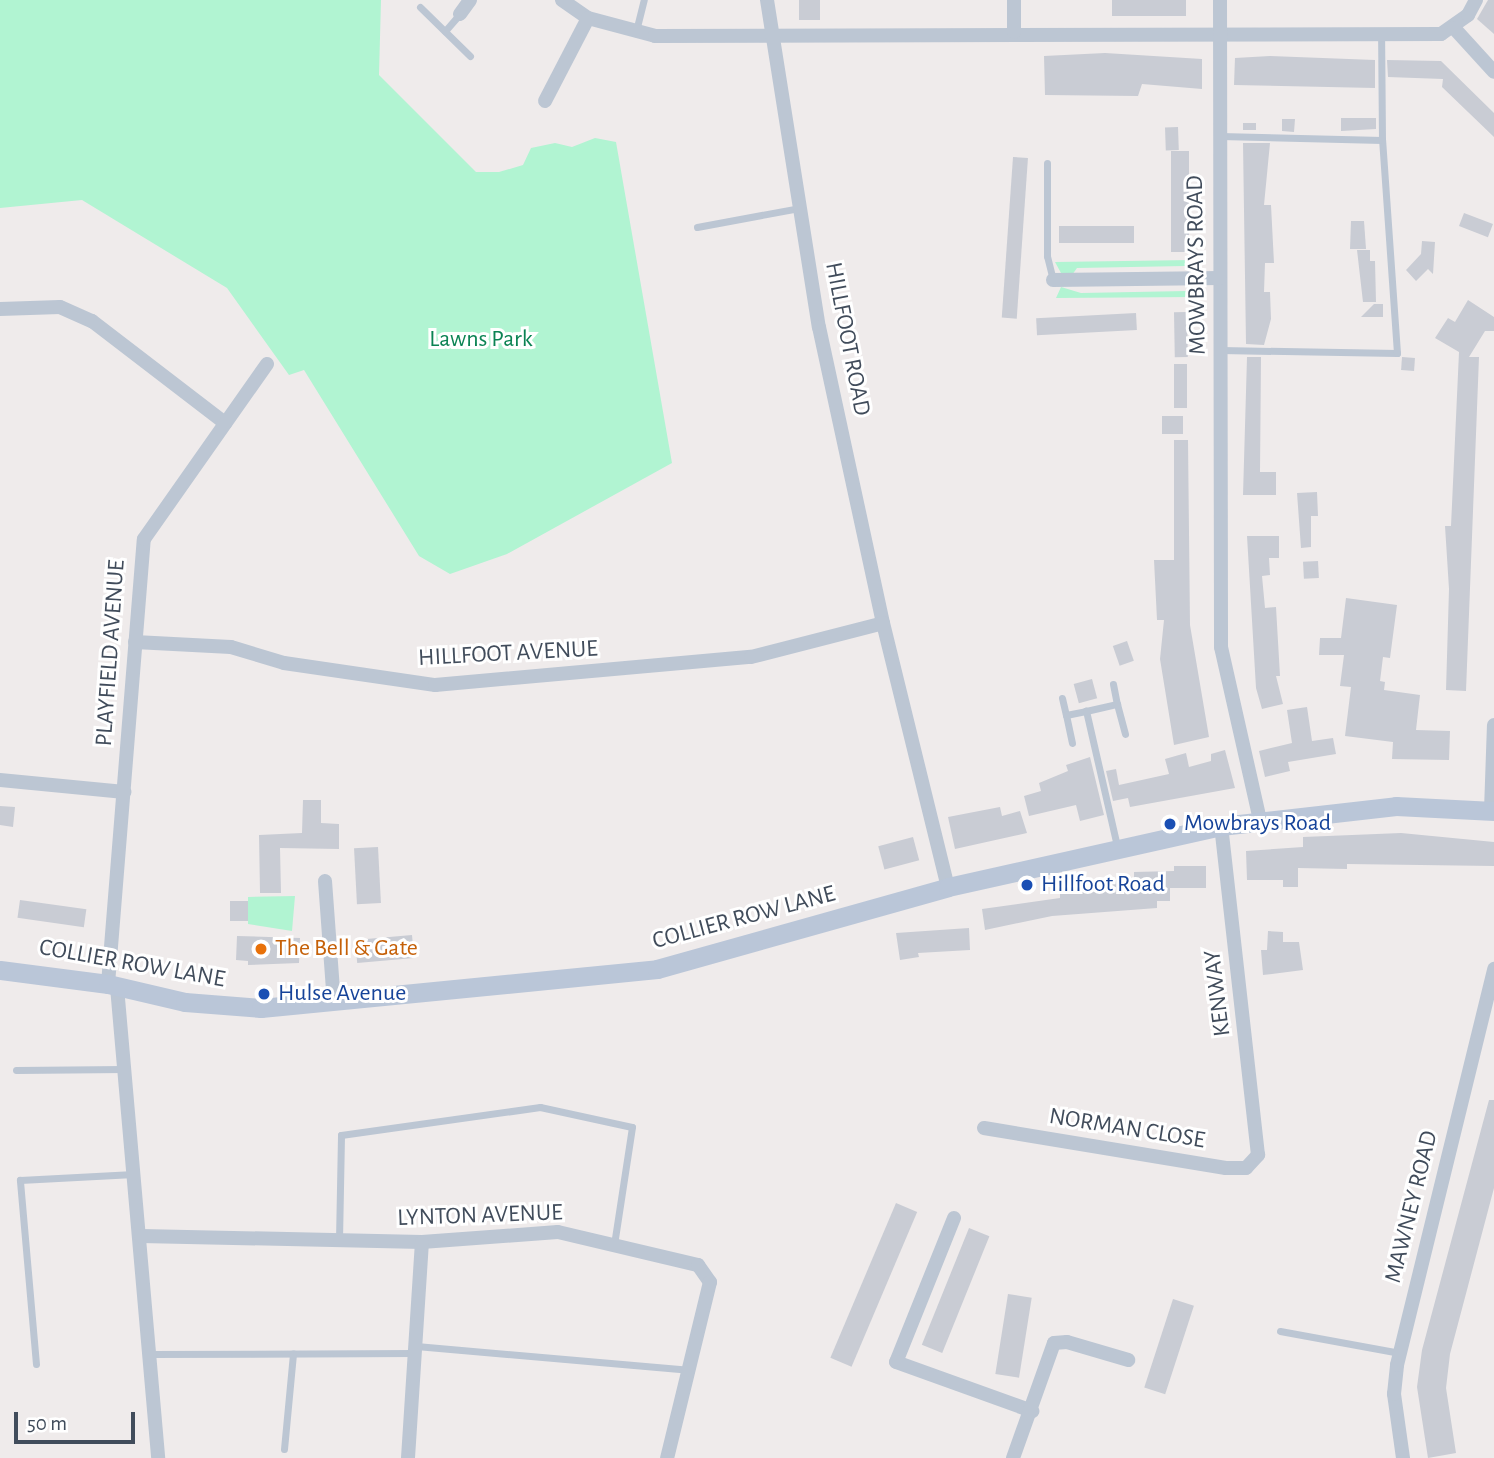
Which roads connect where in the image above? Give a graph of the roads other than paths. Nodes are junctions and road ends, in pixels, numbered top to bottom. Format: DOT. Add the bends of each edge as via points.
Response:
graph roads {
  1 [pos="470,0"];
  2 [pos="562,0"];
  3 [pos="644,0"];
  4 [pos="767,0"];
  5 [pos="1014,0"];
  6 [pos="1220,0"];
  7 [pos="1476,0"];
  8 [pos="420,8"];
  9 [pos="460,14"];
  10 [pos="588,19"];
  11 [pos="1454,28"];
  12 [pos="445,31"];
  13 [pos="636,31"];
  14 [pos="1014,32"];
  15 [pos="1219,33"];
  16 [pos="771,34"];
  17 [pos="1381,34"];
  18 [pos="470,55"];
  19 [pos="1494,72"];
  20 [pos="545,101"];
  21 [pos="1219,135"];
  22 [pos="1382,140"];
  23 [pos="1047,163"];
  24 [pos="800,208"];
  25 [pos="697,228"];
  26 [pos="1220,278"];
  27 [pos="1053,280"];
  28 [pos="0,309"];
  29 [pos="1221,351"];
  30 [pos="267,364"];
  31 [pos="225,424"];
  32 [pos="883,623"];
  33 [pos="135,642"];
  34 [pos="1114,684"];
  35 [pos="1062,698"];
  36 [pos="1117,704"];
  37 [pos="1086,711"];
  38 [pos="1066,715"];
  39 [pos="1494,725"];
  40 [pos="1125,734"];
  41 [pos="1072,743"];
  42 [pos="0,780"];
  43 [pos="124,792"];
  44 [pos="1492,811"];
  45 [pos="1260,820"];
  46 [pos="1221,826"];
  47 [pos="1118,850"];
  48 [pos="325,881"];
  49 [pos="948,887"];
  50 [pos="1494,969"];
  51 [pos="0,970"];
  52 [pos="113,985"];
  53 [pos="334,1003"];
  54 [pos="16,1069"];
  55 [pos="125,1069"];
  56 [pos="984,1128"];
  57 [pos="1258,1155"];
  58 [pos="135,1174"];
  59 [pos="954,1218"];
  60 [pos="141,1236"];
  61 [pos="339,1241"];
  62 [pos="422,1242"];
  63 [pos="614,1245"];
  64 [pos="1280,1331"];
  65 [pos="415,1349"];
  66 [pos="293,1353"];
  67 [pos="1400,1353"];
  68 [pos="150,1354"];
  69 [pos="1128,1360"];
  70 [pos="36,1364"];
  71 [pos="688,1370"];
  72 [pos="1032,1412"];
  73 [pos="284,1449"];
  74 [pos="158,1458"];
  75 [pos="408,1458"];
  76 [pos="667,1458"];
  77 [pos="1013,1458"];
  78 [pos="1403,1458"];
  1 -- 9 [label="street"];
  2 -- 10 [label="street"];
  3 -- 13 [label="lane"];
  4 -- 16 [label="street, HILLFOOT ROAD"];
  5 -- 14 [label="street"];
  6 -- 15 [label="street, MOWBRAYS ROAD"];
  7 -- 11 [label="street"];
  8 -- 12 [label="lane"];
  9 -- 12 [label="lane"];
  10 -- 13 [label="street"];
  10 -- 20 [label="street"];
  11 -- 17 [label="street" via="1441,34"];
  11 -- 19 [label="street"];
  12 -- 18 [label="lane"];
  13 -- 16 [label="street" via="655,36"];
  14 -- 15 [label="street"];
  14 -- 16 [label="street"];
  15 -- 17 [label="street"];
  15 -- 21 [label="street, MOWBRAYS ROAD"];
  16 -- 24 [label="street, HILLFOOT ROAD"];
  17 -- 22 [label="lane"];
  21 -- 22 [label="lane"];
  21 -- 26 [label="street, MOWBRAYS ROAD"];
  22 -- 29 [label="lane" via="1397,353"];
  23 -- 27 [label="lane" via="1047,256"];
  24 -- 25 [label="lane"];
  24 -- 32 [label="street, HILLFOOT ROAD" via="819,327"];
  26 -- 27 [label="street"];
  26 -- 29 [label="street, MOWBRAYS ROAD"];
  28 -- 31 [label="street" via="60,307 92,321"];
  29 -- 45 [label="street, MOWBRAYS ROAD" via="1221,647"];
  30 -- 31 [label="street, PLAYFIELD AVENUE"];
  31 -- 33 [label="street, PLAYFIELD AVENUE" via="144,539"];
  32 -- 33 [label="street, HILLFOOT AVENUE" via="751,657 435,685 284,663 231,647"];
  32 -- 49 [label="street, HILLFOOT ROAD"];
  33 -- 43 [label="street, PLAYFIELD AVENUE"];
  34 -- 36 [label="lane"];
  35 -- 38 [label="lane"];
  36 -- 37 [label="lane"];
  36 -- 40 [label="lane"];
  37 -- 38 [label="lane"];
  37 -- 47 [label="lane"];
  38 -- 41 [label="lane"];
  39 -- 44 [label="street"];
  42 -- 43 [label="street"];
  43 -- 52 [label="street, PLAYFIELD AVENUE"];
  44 -- 45 [label="main road, COLLIER ROW LANE" via="1396,806"];
  45 -- 46 [label="main road, COLLIER ROW LANE"];
  46 -- 47 [label="main road, COLLIER ROW LANE"];
  46 -- 57 [label="street, KENWAY"];
  47 -- 49 [label="main road, COLLIER ROW LANE"];
  48 -- 53 [label="street"];
  49 -- 53 [label="main road, COLLIER ROW LANE" via="657,969"];
  50 -- 67 [label="street, MAWNEY ROAD"];
  51 -- 52 [label="main road, COLLIER ROW LANE"];
  52 -- 53 [label="main road, COLLIER ROW LANE" via="186,1002 248,1007"];
  52 -- 55 [label="street"];
  54 -- 55 [label="lane"];
  55 -- 58 [label="street"];
  56 -- 57 [label="street, NORMAN CLOSE" via="1226,1168 1246,1168"];
  58 -- 60 [label="street"];
  58 -- 70 [label="lane" via="20,1180"];
  59 -- 72 [label="street" via="896,1362"];
  60 -- 61 [label="street, LYNTON AVENUE"];
  60 -- 68 [label="street"];
  61 -- 62 [label="street, LYNTON AVENUE"];
  61 -- 63 [label="lane" via="341,1135 540,1107 632,1127"];
  62 -- 63 [label="street, LYNTON AVENUE" via="558,1232"];
  62 -- 65 [label="street"];
  63 -- 71 [label="street, LYNTON AVENUE" via="698,1265 708,1275"];
  64 -- 67 [label="lane"];
  65 -- 66 [label="lane"];
  65 -- 71 [label="lane"];
  65 -- 75 [label="street"];
  66 -- 68 [label="lane"];
  66 -- 73 [label="lane"];
  67 -- 78 [label="street, MAWNEY ROAD" via="1394,1394"];
  68 -- 74 [label="street"];
  69 -- 72 [label="street" via="1067,1342 1054,1343"];
  71 -- 76 [label="street, LYNTON AVENUE"];
  72 -- 77 [label="street"];
}
